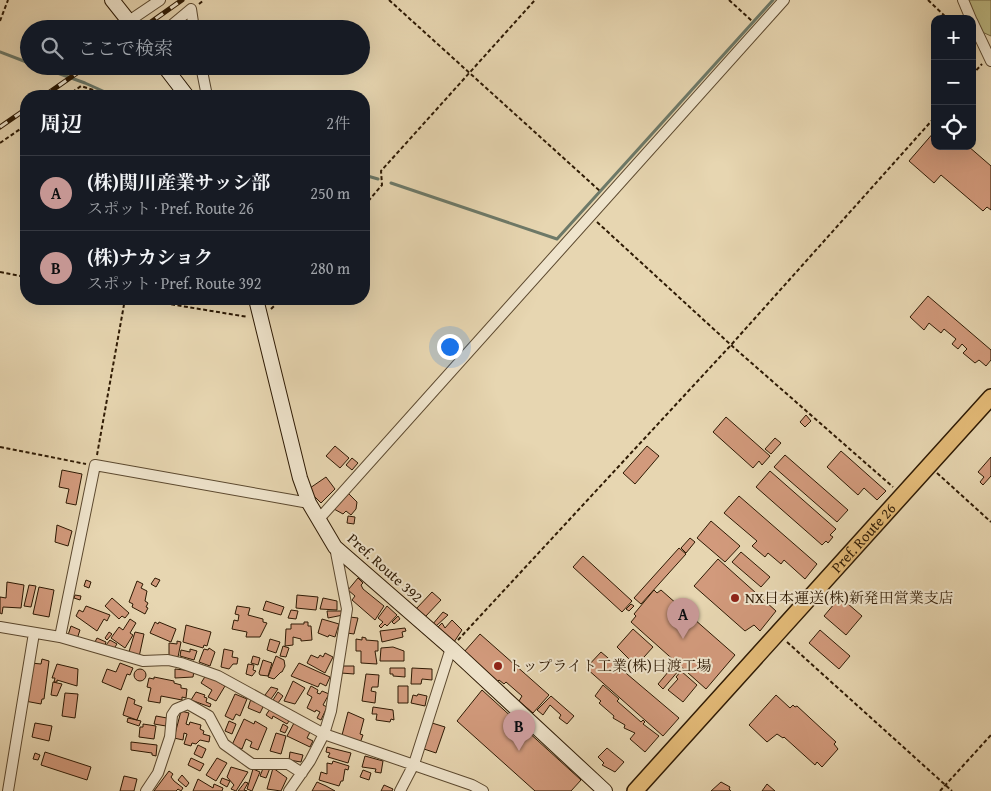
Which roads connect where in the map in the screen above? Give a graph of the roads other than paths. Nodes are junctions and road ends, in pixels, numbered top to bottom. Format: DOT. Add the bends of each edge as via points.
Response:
graph roads {
  1 [pos="112,0"];
  2 [pos="160,0"];
  3 [pos="784,0"];
  4 [pos="962,0"];
  5 [pos="970,15"];
  6 [pos="128,20"];
  7 [pos="138,20"];
  8 [pos="178,20"];
  9 [pos="193,20"];
  10 [pos="976,28"];
  11 [pos="990,57"];
  12 [pos="171,75"];
  13 [pos="204,75"];
  14 [pos="182,90"];
  15 [pos="206,90"];
  16 [pos="258,305"];
  17 [pos="991,397"];
  18 [pos="309,503"];
  19 [pos="318,520"];
  20 [pos="335,547"];
  21 [pos="0,627"];
  22 [pos="34,633"];
  23 [pos="60,637"];
  24 [pos="451,648"];
  25 [pos="324,734"];
  26 [pos="414,764"];
  27 [pos="302,772"];
  28 [pos="8,791"];
  29 [pos="146,791"];
  30 [pos="289,791"];
  31 [pos="400,791"];
  32 [pos="483,791"];
  33 [pos="605,791"];
  34 [pos="635,791"];
  1 -- 6 [label="main road"];
  2 -- 7 [label="street"];
  3 -- 19 [label="street"];
  4 -- 5 [label="street"];
  8 -- 9 [label="street" via="191,9"];
  10 -- 11 [label="street"];
  12 -- 14 [label="main road"];
  13 -- 15 [label="street"];
  16 -- 18 [label="main road, Pref. Route 392"];
  17 -- 34 [label="main road, Pref. Route 26"];
  18 -- 19 [label="main road, Pref. Route 392"];
  18 -- 23 [label="street" via="95,465"];
  19 -- 20 [label="main road, Pref. Route 392"];
  20 -- 24 [label="main road, Pref. Route 392"];
  20 -- 25 [label="street" via="347,609 337,659 335,691"];
  21 -- 22 [label="street"];
  22 -- 23 [label="street"];
  22 -- 28 [label="street"];
  23 -- 25 [label="street" via="143,661 168,660 190,666 233,684"];
  24 -- 26 [label="street"];
  24 -- 33 [label="main road, Pref. Route 392"];
  25 -- 26 [label="street"];
  25 -- 27 [label="street"];
  26 -- 31 [label="street"];
  26 -- 32 [label="street"];
  27 -- 29 [label="street" via="288,764 252,764 224,744 209,716 188,704 172,715 170,738 158,773"];
  27 -- 30 [label="street"];
}
